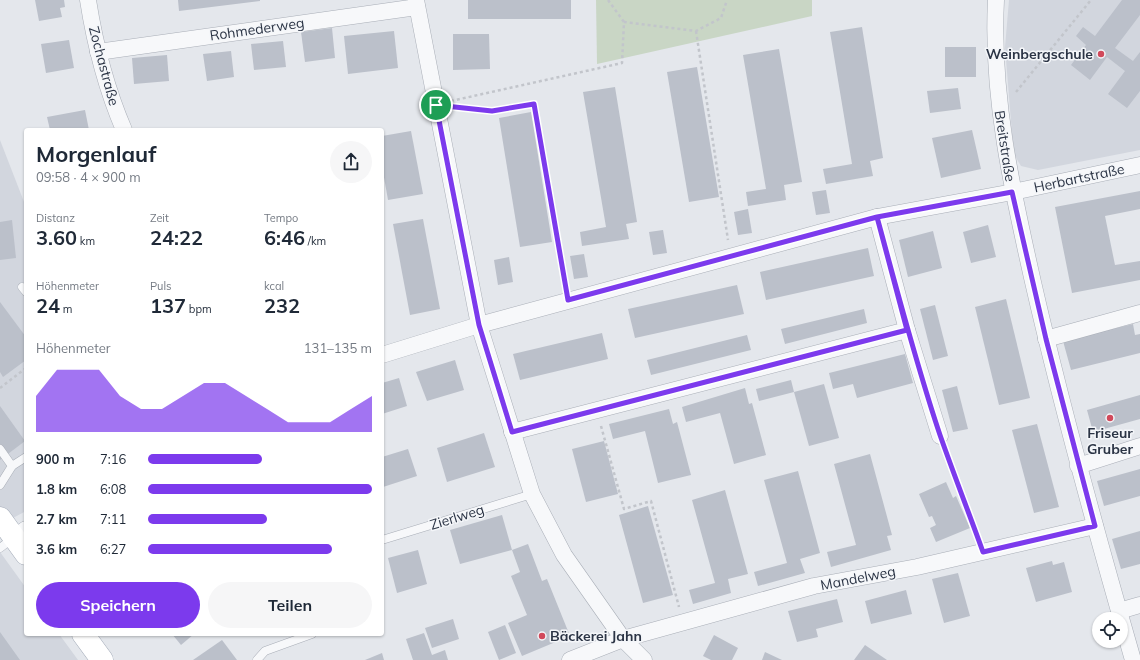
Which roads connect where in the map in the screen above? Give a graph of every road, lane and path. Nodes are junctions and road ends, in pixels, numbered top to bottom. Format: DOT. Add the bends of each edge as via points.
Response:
graph roads {
  1 [pos="88,0"];
  2 [pos="608,0"];
  3 [pos="727,0"];
  4 [pos="996,0"];
  5 [pos="1091,0"];
  6 [pos="416,4"];
  7 [pos="624,22"];
  8 [pos="696,31"];
  9 [pos="98,52"];
  10 [pos="436,105"];
  11 [pos="998,107"];
  12 [pos="123,128"];
  13 [pos="1140,165"];
  14 [pos="1012,192"];
  15 [pos="877,217"];
  16 [pos="731,256"];
  17 [pos="568,300"];
  18 [pos="1140,313"];
  19 [pos="479,325"];
  20 [pos="907,330"];
  21 [pos="1046,339"];
  22 [pos="384,354"];
  23 [pos="24,370"];
  24 [pos="0,388"];
  25 [pos="597,410"];
  26 [pos="512,432"];
  27 [pos="940,436"];
  28 [pos="1140,446"];
  29 [pos="0,449"];
  30 [pos="24,458"];
  31 [pos="12,466"];
  32 [pos="1078,466"];
  33 [pos="0,485"];
  34 [pos="532,494"];
  35 [pos="0,518"];
  36 [pos="1095,526"];
  37 [pos="384,539"];
  38 [pos="16,542"];
  39 [pos="983,552"];
  40 [pos="1140,605"];
  41 [pos="1119,611"];
  42 [pos="683,622"];
  43 [pos="84,636"];
  44 [pos="306,636"];
  45 [pos="623,640"];
  46 [pos="102,660"];
  47 [pos="258,660"];
  48 [pos="570,660"];
  49 [pos="644,660"];
  50 [pos="1133,660"];
  1 -- 9 [label="street, Zochastraße"];
  2 -- 7 [label="path"];
  3 -- 8 [label="path" via="721,18"];
  4 -- 11 [label="street, Breitstraße"];
  5 -- 11 [label="path" via="1019,89"];
  6 -- 9 [label="street, Rohmederweg"];
  6 -- 10 [label="street"];
  7 -- 8 [label="path"];
  7 -- 10 [label="path" via="622,63"];
  8 -- 16 [label="path"];
  9 -- 12 [label="street, Zochastraße" via="109,95"];
  10 -- 17 [label="path" via="492,111 534,104"];
  10 -- 19 [label="street"];
  11 -- 14 [label="street, Breitstraße"];
  13 -- 14 [label="street, Herbartstraße"];
  14 -- 15 [label="street, Herbartstraße"];
  14 -- 21 [label="street, Breitstraße"];
  15 -- 16 [label="street, Herbartstraße"];
  15 -- 20 [label="street"];
  16 -- 17 [label="street, Herbartstraße"];
  17 -- 19 [label="street, Herbartstraße"];
  18 -- 21 [label="street"];
  19 -- 22 [label="street, Herbartstraße"];
  19 -- 26 [label="street"];
  20 -- 25 [label="street"];
  20 -- 27 [label="street"];
  21 -- 32 [label="street, Breitstraße"];
  23 -- 24 [label="path"];
  25 -- 26 [label="street"];
  25 -- 42 [label="path" via="624,509 651,501"];
  26 -- 34 [label="street"];
  27 -- 39 [label="path"];
  28 -- 32 [label="street"];
  29 -- 31 [label="lane"];
  30 -- 31 [label="lane"];
  31 -- 33 [label="lane"];
  32 -- 36 [label="street, Breitstraße"];
  34 -- 37 [label="lane, Zierlweg"];
  34 -- 45 [label="street" via="564,555"];
  35 -- 38 [label="main road"];
  36 -- 39 [label="street, Mandelweg"];
  36 -- 41 [label="street, Breitstraße"];
  39 -- 42 [label="street, Mandelweg" via="814,586"];
  40 -- 41 [label="street"];
  41 -- 50 [label="street, Breitstraße"];
  42 -- 45 [label="street, Mandelweg"];
  43 -- 46 [label="main road"];
  44 -- 47 [label="lane" via="265,651"];
  45 -- 48 [label="street, Mandelweg"];
  45 -- 49 [label="street"];
}
